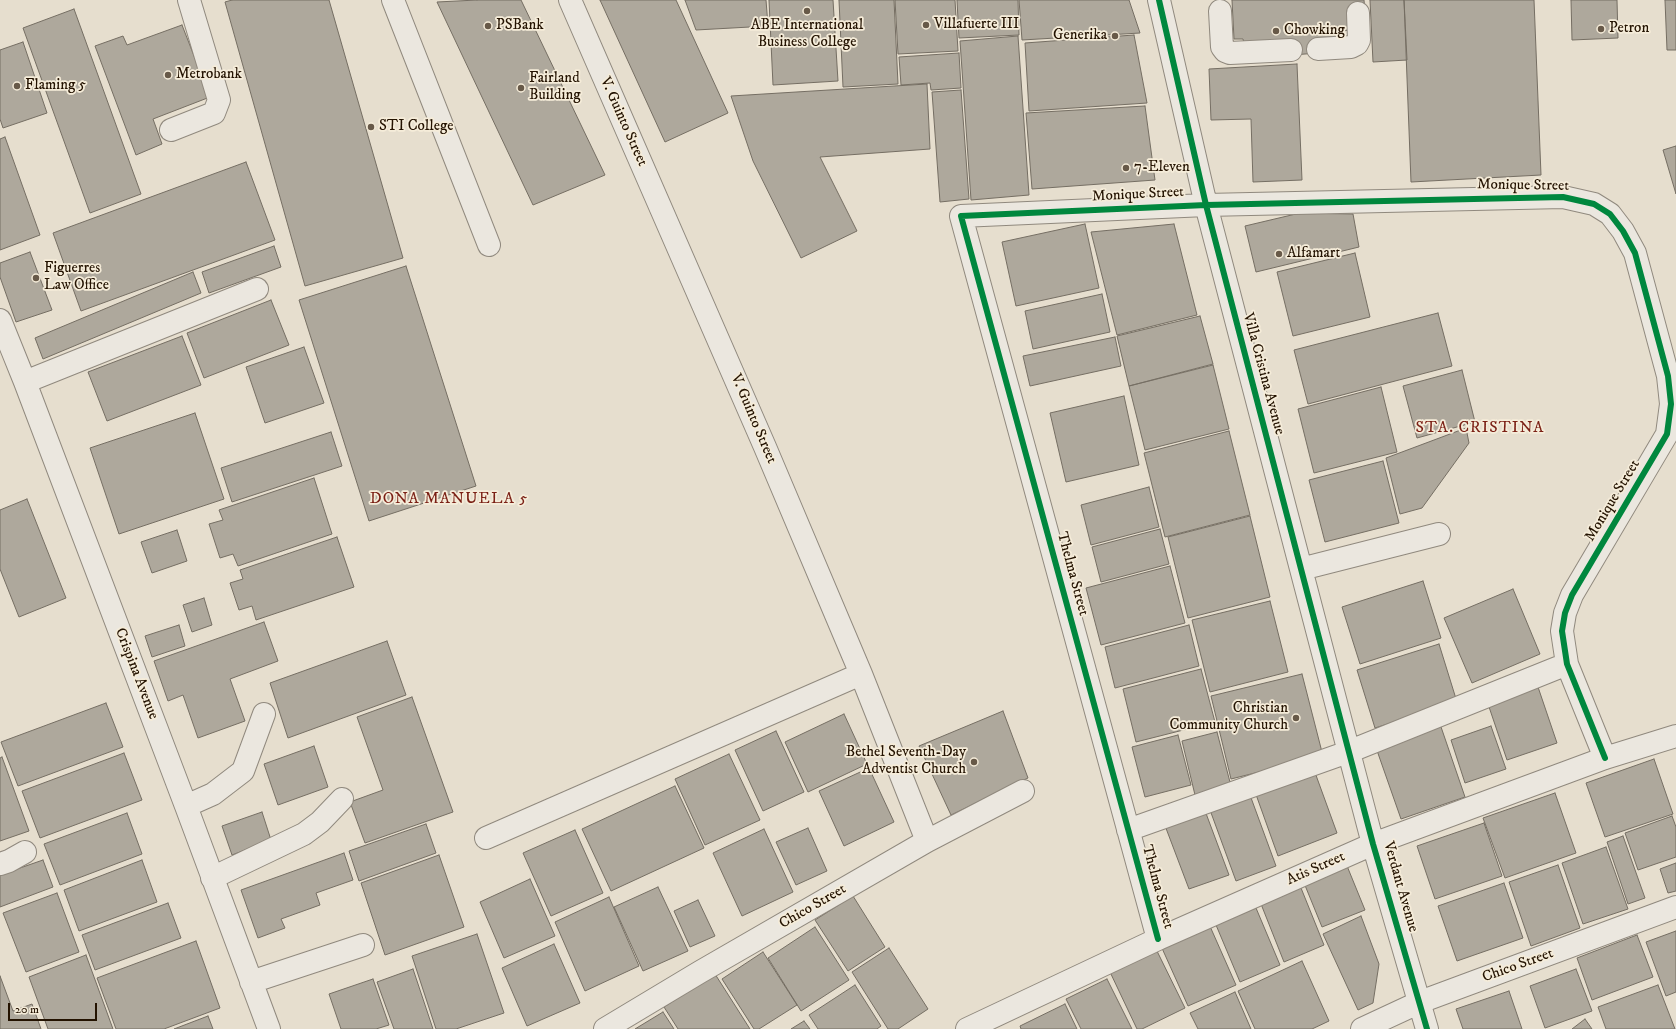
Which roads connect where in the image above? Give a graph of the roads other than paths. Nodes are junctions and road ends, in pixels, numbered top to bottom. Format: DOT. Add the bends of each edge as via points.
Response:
graph roads {
  1 [pos="189,0"];
  2 [pos="392,0"];
  3 [pos="570,0"];
  4 [pos="1159,0"];
  5 [pos="1220,11"];
  6 [pos="1358,13"];
  7 [pos="1318,49"];
  8 [pos="1291,50"];
  9 [pos="171,130"];
  10 [pos="1206,205"];
  11 [pos="961,216"];
  12 [pos="489,245"];
  13 [pos="257,289"];
  14 [pos="0,320"];
  15 [pos="25,382"];
  16 [pos="1671,436"];
  17 [pos="1439,534"];
  18 [pos="1301,569"];
  19 [pos="1567,664"];
  20 [pos="861,674"];
  21 [pos="264,714"];
  22 [pos="1676,736"];
  23 [pos="1348,752"];
  24 [pos="1605,758"];
  25 [pos="1023,791"];
  26 [pos="342,799"];
  27 [pos="186,806"];
  28 [pos="1128,830"];
  29 [pos="486,838"];
  30 [pos="927,842"];
  31 [pos="1373,844"];
  32 [pos="25,852"];
  33 [pos="0,864"];
  34 [pos="212,878"];
  35 [pos="1676,907"];
  36 [pos="1158,939"];
  37 [pos="363,945"];
  38 [pos="251,982"];
  39 [pos="1420,1002"];
  40 [pos="269,1029"];
  41 [pos="605,1029"];
  42 [pos="967,1029"];
  43 [pos="1362,1029"];
  44 [pos="1427,1029"];
  1 -- 9 [label="street" via="219,100 214,113"];
  2 -- 12 [label="street"];
  3 -- 20 [label="street, V. Guinto Street"];
  4 -- 10 [label="street, Villa Cristina Avenue"];
  5 -- 8 [label="street" via="1222,47 1225,52"];
  6 -- 7 [label="street" via="1357,44 1352,47"];
  10 -- 11 [label="street, Monique Street"];
  10 -- 16 [label="street, Monique Street" via="1563,197 1594,204 1610,214 1623,230 1635,253 1668,376"];
  10 -- 18 [label="street, Villa Cristina Avenue"];
  11 -- 28 [label="street, Thelma Street"];
  13 -- 15 [label="street"];
  14 -- 15 [label="street, Crispina Avenue"];
  15 -- 27 [label="street, Crispina Avenue"];
  16 -- 19 [label="street, Monique Street" via="1572,595 1562,631"];
  17 -- 18 [label="street"];
  18 -- 23 [label="street, Villa Cristina Avenue"];
  19 -- 23 [label="street"];
  19 -- 24 [label="street, Monique Street"];
  20 -- 29 [label="street"];
  20 -- 30 [label="street, V. Guinto Street"];
  21 -- 27 [label="street" via="243,771 213,794"];
  22 -- 24 [label="street, Atis Street"];
  23 -- 28 [label="street"];
  23 -- 31 [label="street, Verdant Avenue"];
  24 -- 31 [label="street, Atis Street"];
  25 -- 30 [label="street, Chico Street"];
  26 -- 34 [label="street" via="320,822 304,834"];
  27 -- 34 [label="street, Crispina Avenue"];
  28 -- 36 [label="street, Thelma Street"];
  30 -- 41 [label="street, Chico Street"];
  31 -- 36 [label="street, Atis Street"];
  31 -- 39 [label="street, Verdant Avenue"];
  32 -- 33 [label="street"];
  34 -- 38 [label="street, Crispina Avenue"];
  35 -- 39 [label="street, Chico Street"];
  36 -- 42 [label="street, Atis Street"];
  37 -- 38 [label="street"];
  38 -- 40 [label="street, Crispina Avenue"];
  39 -- 43 [label="street, Chico Street"];
  39 -- 44 [label="street, Verdant Avenue"];
}
